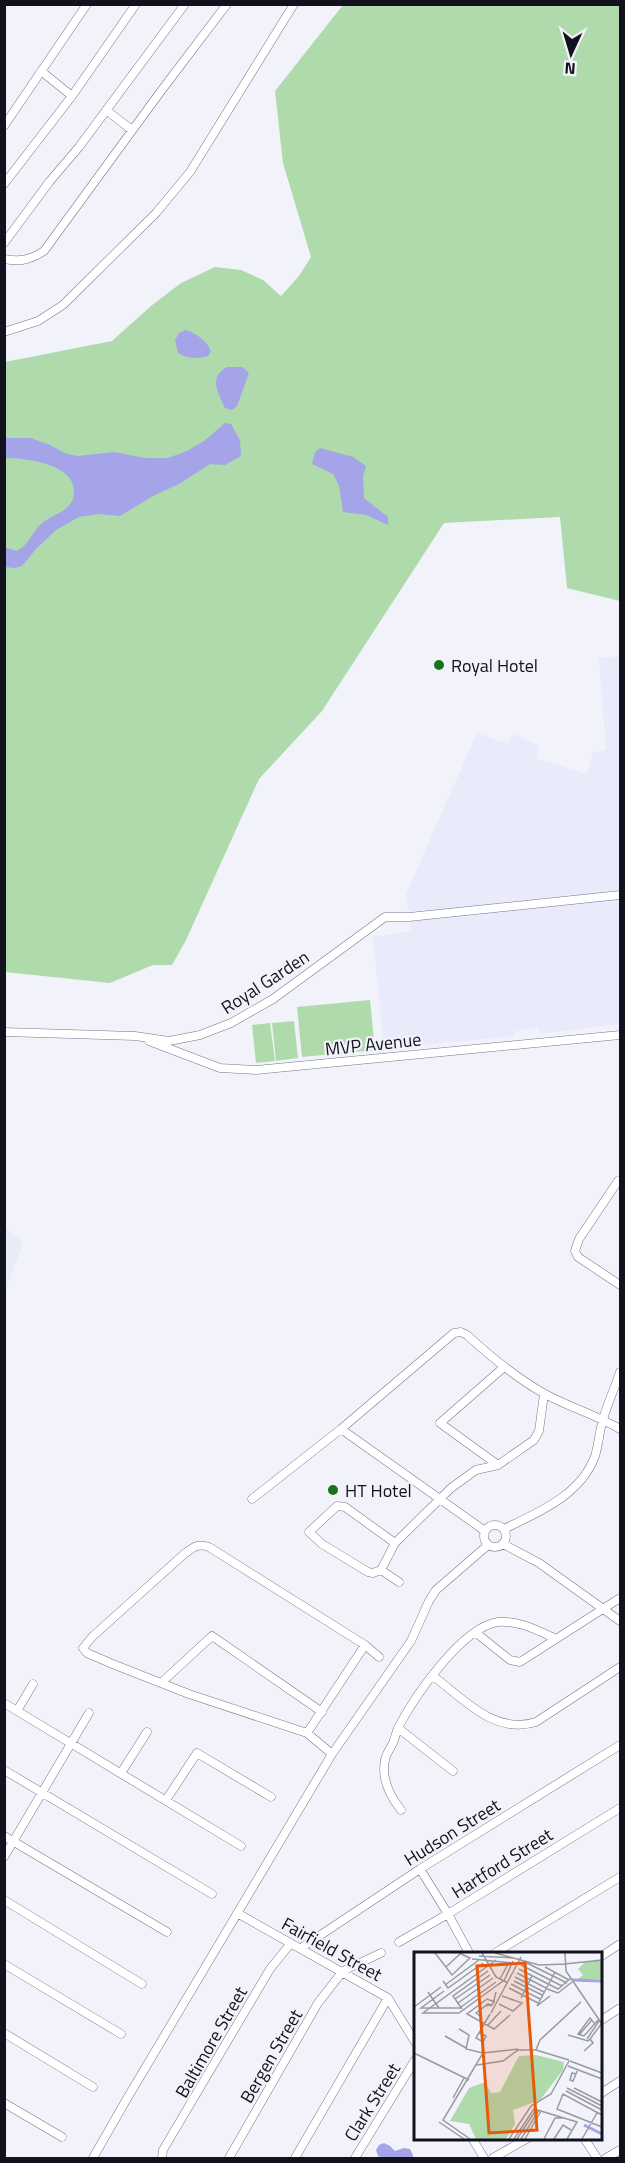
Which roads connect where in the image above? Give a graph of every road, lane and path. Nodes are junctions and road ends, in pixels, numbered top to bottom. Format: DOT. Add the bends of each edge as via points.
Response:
graph roads {
  1 [pos="87,4"];
  2 [pos="136,4"];
  3 [pos="171,4"];
  4 [pos="227,4"];
  5 [pos="294,4"];
  6 [pos="182,8"];
  7 [pos="41,71"];
  8 [pos="72,96"];
  9 [pos="106,110"];
  10 [pos="4,126"];
  11 [pos="132,130"];
  12 [pos="4,184"];
  13 [pos="4,243"];
  14 [pos="4,259"];
  15 [pos="4,332"];
  16 [pos="621,895"];
  17 [pos="4,1032"];
  18 [pos="621,1035"];
  19 [pos="135,1036"];
  20 [pos="621,1183"];
  21 [pos="621,1285"];
  22 [pos="503,1368"];
  23 [pos="621,1372"];
  24 [pos="544,1394"];
  25 [pos="603,1419"];
  26 [pos="341,1429"];
  27 [pos="621,1429"];
  28 [pos="498,1465"];
  29 [pos="252,1499"];
  30 [pos="441,1499"];
  31 [pos="504,1529"];
  32 [pos="485,1531"];
  33 [pos="395,1543"];
  34 [pos="504,1544"];
  35 [pos="488,1545"];
  36 [pos="381,1570"];
  37 [pos="399,1582"];
  38 [pos="621,1598"];
  39 [pos="602,1609"];
  40 [pos="621,1621"];
  41 [pos="475,1632"];
  42 [pos="554,1638"];
  43 [pos="365,1646"];
  44 [pos="378,1658"];
  45 [pos="621,1666"];
  46 [pos="434,1676"];
  47 [pos="161,1683"];
  48 [pos="33,1684"];
  49 [pos="4,1703"];
  50 [pos="17,1711"];
  51 [pos="322,1712"];
  52 [pos="90,1713"];
  53 [pos="398,1728"];
  54 [pos="147,1732"];
  55 [pos="307,1733"];
  56 [pos="72,1744"];
  57 [pos="621,1745"];
  58 [pos="332,1754"];
  59 [pos="4,1770"];
  60 [pos="453,1771"];
  61 [pos="121,1773"];
  62 [pos="43,1793"];
  63 [pos="271,1797"];
  64 [pos="166,1800"];
  65 [pos="621,1808"];
  66 [pos="401,1810"];
  67 [pos="4,1836"];
  68 [pos="14,1841"];
  69 [pos="241,1846"];
  70 [pos="4,1857"];
  71 [pos="420,1869"];
  72 [pos="621,1877"];
  73 [pos="212,1894"];
  74 [pos="4,1900"];
  75 [pos="237,1913"];
  76 [pos="448,1914"];
  77 [pos="167,1932"];
  78 [pos="399,1942"];
  79 [pos="291,1943"];
  80 [pos="621,1944"];
  81 [pos="301,1948"];
  82 [pos="468,1952"];
  83 [pos="497,1952"];
  84 [pos="381,1953"];
  85 [pos="601,1956"];
  86 [pos="4,1964"];
  87 [pos="343,1971"];
  88 [pos="142,1984"];
  89 [pos="388,1998"];
  90 [pos="621,2008"];
  91 [pos="601,2020"];
  92 [pos="4,2033"];
  93 [pos="121,2034"];
  94 [pos="414,2040"];
  95 [pos="414,2062"];
  96 [pos="621,2081"];
  97 [pos="93,2087"];
  98 [pos="601,2093"];
  99 [pos="4,2103"];
  100 [pos="62,2137"];
  101 [pos="473,2139"];
  102 [pos="526,2139"];
  103 [pos="585,2139"];
  104 [pos="621,2150"];
  105 [pos="93,2158"];
  106 [pos="162,2158"];
  107 [pos="229,2158"];
  108 [pos="295,2158"];
  109 [pos="354,2158"];
  110 [pos="484,2158"];
  111 [pos="493,2158"];
  112 [pos="597,2158"];
  113 [pos="606,2158"];
  1 -- 7 [label="street"];
  2 -- 8 [label="street"];
  3 -- 6 [label="street"];
  4 -- 11 [label="street"];
  5 -- 15 [label="street" via="190,172 156,213 63,305 38,321"];
  6 -- 9 [label="street"];
  7 -- 8 [label="street"];
  7 -- 10 [label="street"];
  8 -- 12 [label="street"];
  9 -- 11 [label="street"];
  9 -- 13 [label="street"];
  11 -- 14 [label="street" via="44,251 23,261"];
  16 -- 19 [label="street, Royal Garden" via="384,917 273,999 231,1023 169,1041"];
  17 -- 19 [label="street, Royal Garden"];
  18 -- 19 [label="street, MVP Avenue" via="256,1070 220,1068"];
  20 -- 21 [label="street" via="579,1239 575,1251 578,1257"];
  22 -- 24 [label="street"];
  22 -- 26 [label="street" via="467,1335 454,1333"];
  22 -- 28 [label="street" via="440,1423"];
  23 -- 25 [label="street"];
  24 -- 25 [label="street"];
  24 -- 28 [label="street" via="537,1436"];
  25 -- 27 [label="street"];
  25 -- 31 [label="street" via="595,1456 571,1491"];
  26 -- 29 [label="street"];
  26 -- 30 [label="street"];
  28 -- 30 [label="street" via="476,1470"];
  30 -- 32 [label="street"];
  30 -- 33 [label="street"];
  31 -- 32 [label="street" via="494,1524"];
  31 -- 34 [label="street"];
  32 -- 35 [label="street" via="483,1537"];
  33 -- 36 [label="street"];
  33 -- 36 [label="street" via="345,1507 337,1506 307,1533 368,1572"];
  34 -- 35 [label="street"];
  34 -- 39 [label="street" via="539,1563"];
  35 -- 58 [label="street" via="436,1590 411,1641"];
  36 -- 37 [label="street"];
  38 -- 39 [label="street"];
  39 -- 40 [label="street"];
  39 -- 42 [label="street"];
  41 -- 42 [label="street" via="504,1622 527,1626"];
  41 -- 42 [label="street" via="515,1662 526,1659"];
  41 -- 46 [label="street" via="452,1651"];
  43 -- 44 [label="street"];
  43 -- 47 [label="street" via="209,1547 198,1544 83,1648"];
  43 -- 51 [label="street"];
  45 -- 46 [label="street" via="536,1722 520,1725 488,1718"];
  46 -- 53 [label="street"];
  47 -- 51 [label="street" via="212,1636"];
  47 -- 55 [label="street"];
  48 -- 50 [label="street"];
  49 -- 50 [label="street"];
  50 -- 56 [label="street"];
  51 -- 55 [label="street"];
  52 -- 56 [label="street"];
  53 -- 60 [label="street"];
  53 -- 66 [label="street" via="385,1757 384,1774 390,1795"];
  54 -- 61 [label="street"];
  55 -- 58 [label="street"];
  56 -- 61 [label="street"];
  56 -- 62 [label="street"];
  57 -- 71 [label="street, Hudson Street"];
  58 -- 75 [label="street"];
  59 -- 62 [label="street"];
  61 -- 64 [label="street"];
  62 -- 68 [label="street"];
  62 -- 73 [label="street"];
  63 -- 64 [label="street" via="197,1753"];
  64 -- 69 [label="street"];
  65 -- 76 [label="street, Hartford Street"];
  67 -- 68 [label="street"];
  68 -- 70 [label="street"];
  68 -- 77 [label="street"];
  71 -- 76 [label="street"];
  71 -- 81 [label="street, Hudson Street"];
  72 -- 83 [label="street"];
  74 -- 88 [label="street"];
  75 -- 79 [label="street, Fairfield Street"];
  75 -- 105 [label="street"];
  76 -- 78 [label="street, Hartford Street"];
  76 -- 82 [label="street"];
  79 -- 81 [label="street, Fairfield Street"];
  79 -- 106 [label="street, Baltimore Street" via="270,1969"];
  80 -- 85 [label="street"];
  81 -- 87 [label="street, Fairfield Street"];
  84 -- 87 [label="street"];
  86 -- 93 [label="street"];
  87 -- 89 [label="street, Fairfield Street"];
  87 -- 107 [label="street, Bergen Street" via="318,2003"];
  89 -- 94 [label="street, Fairfield Street"];
  89 -- 108 [label="street"];
  90 -- 91 [label="street"];
  92 -- 97 [label="street"];
  95 -- 109 [label="street, Clark Street"];
  96 -- 98 [label="street"];
  99 -- 100 [label="street"];
  101 -- 110 [label="street"];
  102 -- 111 [label="street"];
  103 -- 112 [label="street"];
  104 -- 113 [label="street"];
}
